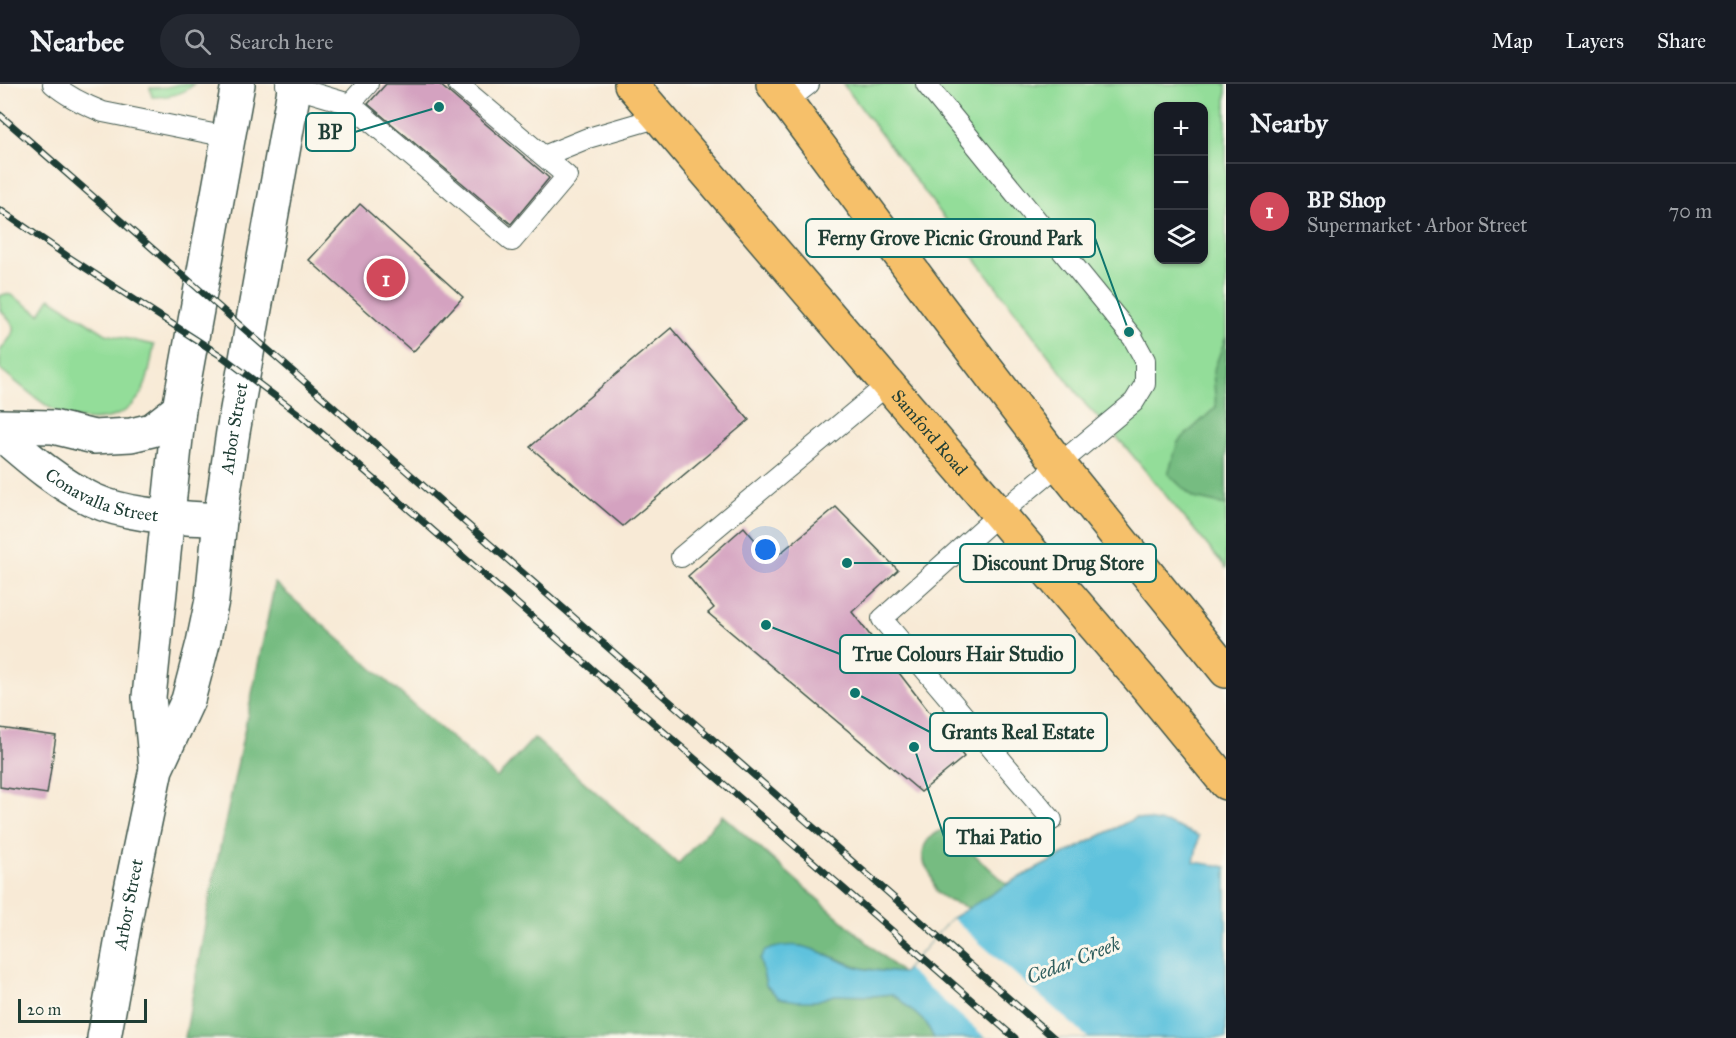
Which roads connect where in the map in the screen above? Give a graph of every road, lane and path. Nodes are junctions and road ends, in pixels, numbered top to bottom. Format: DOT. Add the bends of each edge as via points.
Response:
graph roads {
  1 [pos="53,84"];
  2 [pos="238,84"];
  3 [pos="368,84"];
  4 [pos="458,84"];
  5 [pos="631,84"];
  6 [pos="926,84"];
  7 [pos="291,85"];
  8 [pos="790,90"];
  9 [pos="350,104"];
  10 [pos="660,117"];
  11 [pos="228,137"];
  12 [pos="543,156"];
  13 [pos="887,385"];
  14 [pos="179,409"];
  15 [pos="0,426"];
  16 [pos="0,433"];
  17 [pos="1058,463"];
  18 [pos="998,515"];
  19 [pos="169,516"];
  20 [pos="220,520"];
  21 [pos="681,558"];
  22 [pos="1226,671"];
  23 [pos="156,769"];
  24 [pos="1226,783"];
  25 [pos="1052,820"];
  26 [pos="104,1038"];
  1 -- 11 [label="lane" via="103,112"];
  2 -- 11 [label="street, Arbor Street"];
  3 -- 9 [label="lane"];
  4 -- 12 [label="lane"];
  5 -- 10 [label="main road, Samford Road"];
  6 -- 17 [label="lane" via="1133,338 1145,360 1144,384 1134,402"];
  7 -- 9 [label="lane"];
  7 -- 20 [label="street, Arbor Street"];
  8 -- 17 [label="main road" via="939,307"];
  9 -- 12 [label="lane" via="512,241 567,176"];
  10 -- 12 [label="lane"];
  10 -- 13 [label="main road, Samford Road"];
  11 -- 14 [label="street, Arbor Street"];
  13 -- 18 [label="main road, Samford Road"];
  13 -- 21 [label="lane"];
  14 -- 15 [label="street" via="152,430 131,435 94,437 53,427"];
  14 -- 19 [label="street, Arbor Street"];
  16 -- 19 [label="street, Conavalla Street" via="41,469 93,500 119,509"];
  17 -- 18 [label="lane"];
  17 -- 22 [label="main road"];
  18 -- 24 [label="main road, Samford Road"];
  18 -- 25 [label="lane" via="882,619"];
  19 -- 20 [label="street, Conavalla Street"];
  19 -- 23 [label="street, Arbor Street" via="149,697"];
  20 -- 23 [label="street, Arbor Street" via="212,600 203,643 188,700"];
  23 -- 26 [label="street, Arbor Street"];
}
